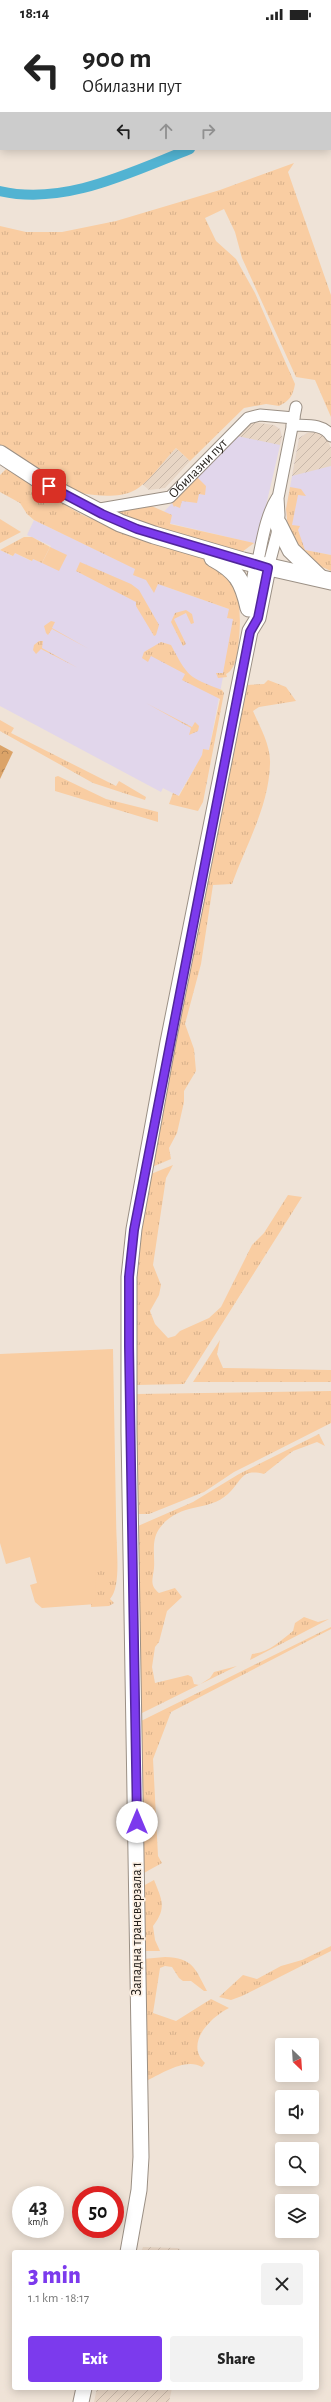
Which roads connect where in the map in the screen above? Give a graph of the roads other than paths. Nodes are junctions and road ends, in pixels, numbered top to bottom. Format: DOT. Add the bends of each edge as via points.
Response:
graph roads {
  1 [pos="296,407"];
  2 [pos="293,422"];
  3 [pos="331,436"];
  4 [pos="0,454"];
  5 [pos="278,498"];
  6 [pos="93,510"];
  7 [pos="278,524"];
  8 [pos="194,547"];
  9 [pos="263,566"];
  10 [pos="327,580"];
  11 [pos="250,608"];
  12 [pos="250,632"];
  13 [pos="128,2250"];
  14 [pos="84,2390"];
  15 [pos="82,2402"];
  1 -- 2 [label="street"];
  2 -- 3 [label="street, Обилазни пут" via="319,427"];
  2 -- 5 [label="street"];
  2 -- 6 [label="street, Обилазни пут" via="260,414 248,418 170,498"];
  4 -- 6 [label="main road" via="49,486"];
  5 -- 7 [label="street"];
  5 -- 9 [label="street" via="272,505 263,536"];
  6 -- 8 [label="main road" via="154,535"];
  7 -- 9 [label="street"];
  7 -- 10 [label="main road" via="291,550 310,570"];
  8 -- 9 [label="main road"];
  8 -- 11 [label="main road" via="235,573 244,588"];
  9 -- 10 [label="main road"];
  9 -- 11 [label="main road, Западна трансверзала 1"];
  9 -- 12 [label="main road, Западна трансверзала 1" via="258,618"];
  11 -- 12 [label="main road, Западна трансверзала 1"];
  12 -- 13 [label="main road, Западна трансверзала 1" via="167,1050 134,1230 129,1277 141,2157 139,2190"];
  14 -- 15 [label="main road"];
}
